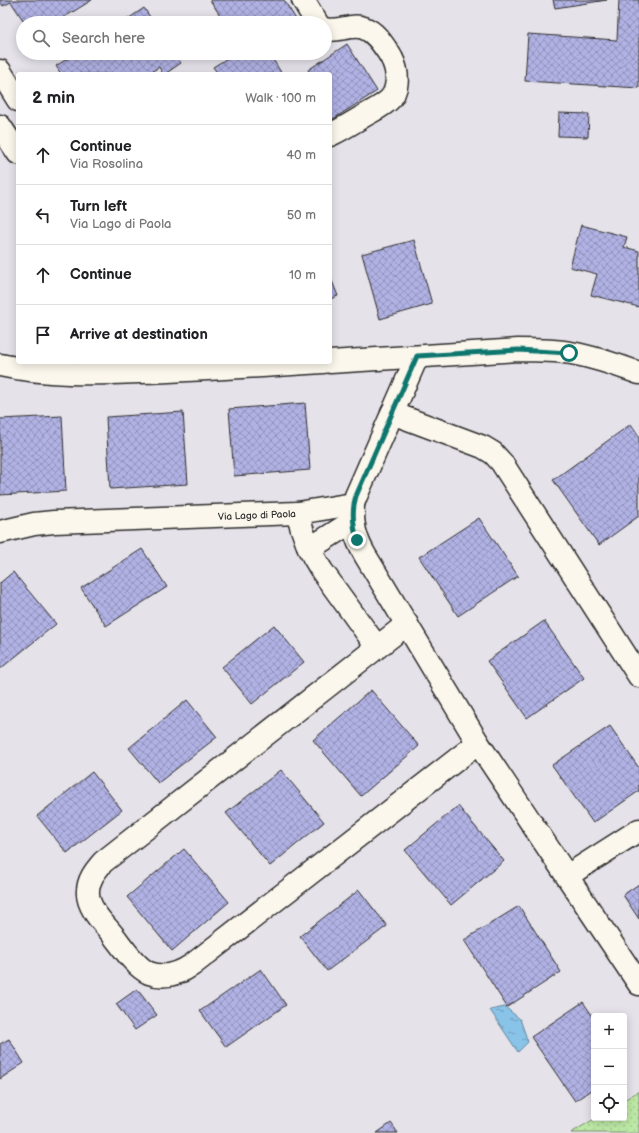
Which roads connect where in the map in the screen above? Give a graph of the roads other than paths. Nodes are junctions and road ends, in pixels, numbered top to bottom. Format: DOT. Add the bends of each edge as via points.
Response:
graph roads {
  1 [pos="303,0"];
  2 [pos="313,16"];
  3 [pos="332,30"];
  4 [pos="0,71"];
  5 [pos="16,97"];
  6 [pos="0,126"];
  7 [pos="332,134"];
  8 [pos="16,150"];
  9 [pos="417,356"];
  10 [pos="332,362"];
  11 [pos="257,364"];
  12 [pos="0,365"];
  13 [pos="158,367"];
  14 [pos="639,374"];
  15 [pos="392,413"];
  16 [pos="353,512"];
  17 [pos="298,513"];
  18 [pos="0,532"];
  19 [pos="309,549"];
  20 [pos="407,624"];
  21 [pos="377,647"];
  22 [pos="639,676"];
  23 [pos="478,743"];
  24 [pos="639,830"];
  25 [pos="567,876"];
  26 [pos="639,984"];
  1 -- 2 [label="street"];
  3 -- 7 [label="street" via="356,26 369,30 390,55 397,79 394,92 387,102"];
  4 -- 5 [label="street"];
  6 -- 8 [label="street"];
  9 -- 10 [label="street"];
  9 -- 14 [label="street" via="518,350 569,353 601,360"];
  9 -- 15 [label="street"];
  11 -- 13 [label="street"];
  12 -- 13 [label="street" via="62,373 99,374"];
  15 -- 16 [label="street" via="356,496"];
  15 -- 22 [label="street" via="483,447 496,456"];
  16 -- 17 [label="street, Via Lago di Paola"];
  16 -- 19 [label="street"];
  16 -- 20 [label="street" via="355,533 360,546"];
  17 -- 18 [label="street, Via Lago di Paola" via="54,522"];
  17 -- 19 [label="street"];
  19 -- 21 [label="street"];
  20 -- 21 [label="street"];
  20 -- 23 [label="street"];
  21 -- 23 [label="street" via="109,857 95,872 90,879 87,893 91,906 138,965 147,972 162,975 181,972 192,965"];
  23 -- 25 [label="street"];
  24 -- 25 [label="street"];
  25 -- 26 [label="street"];
}
